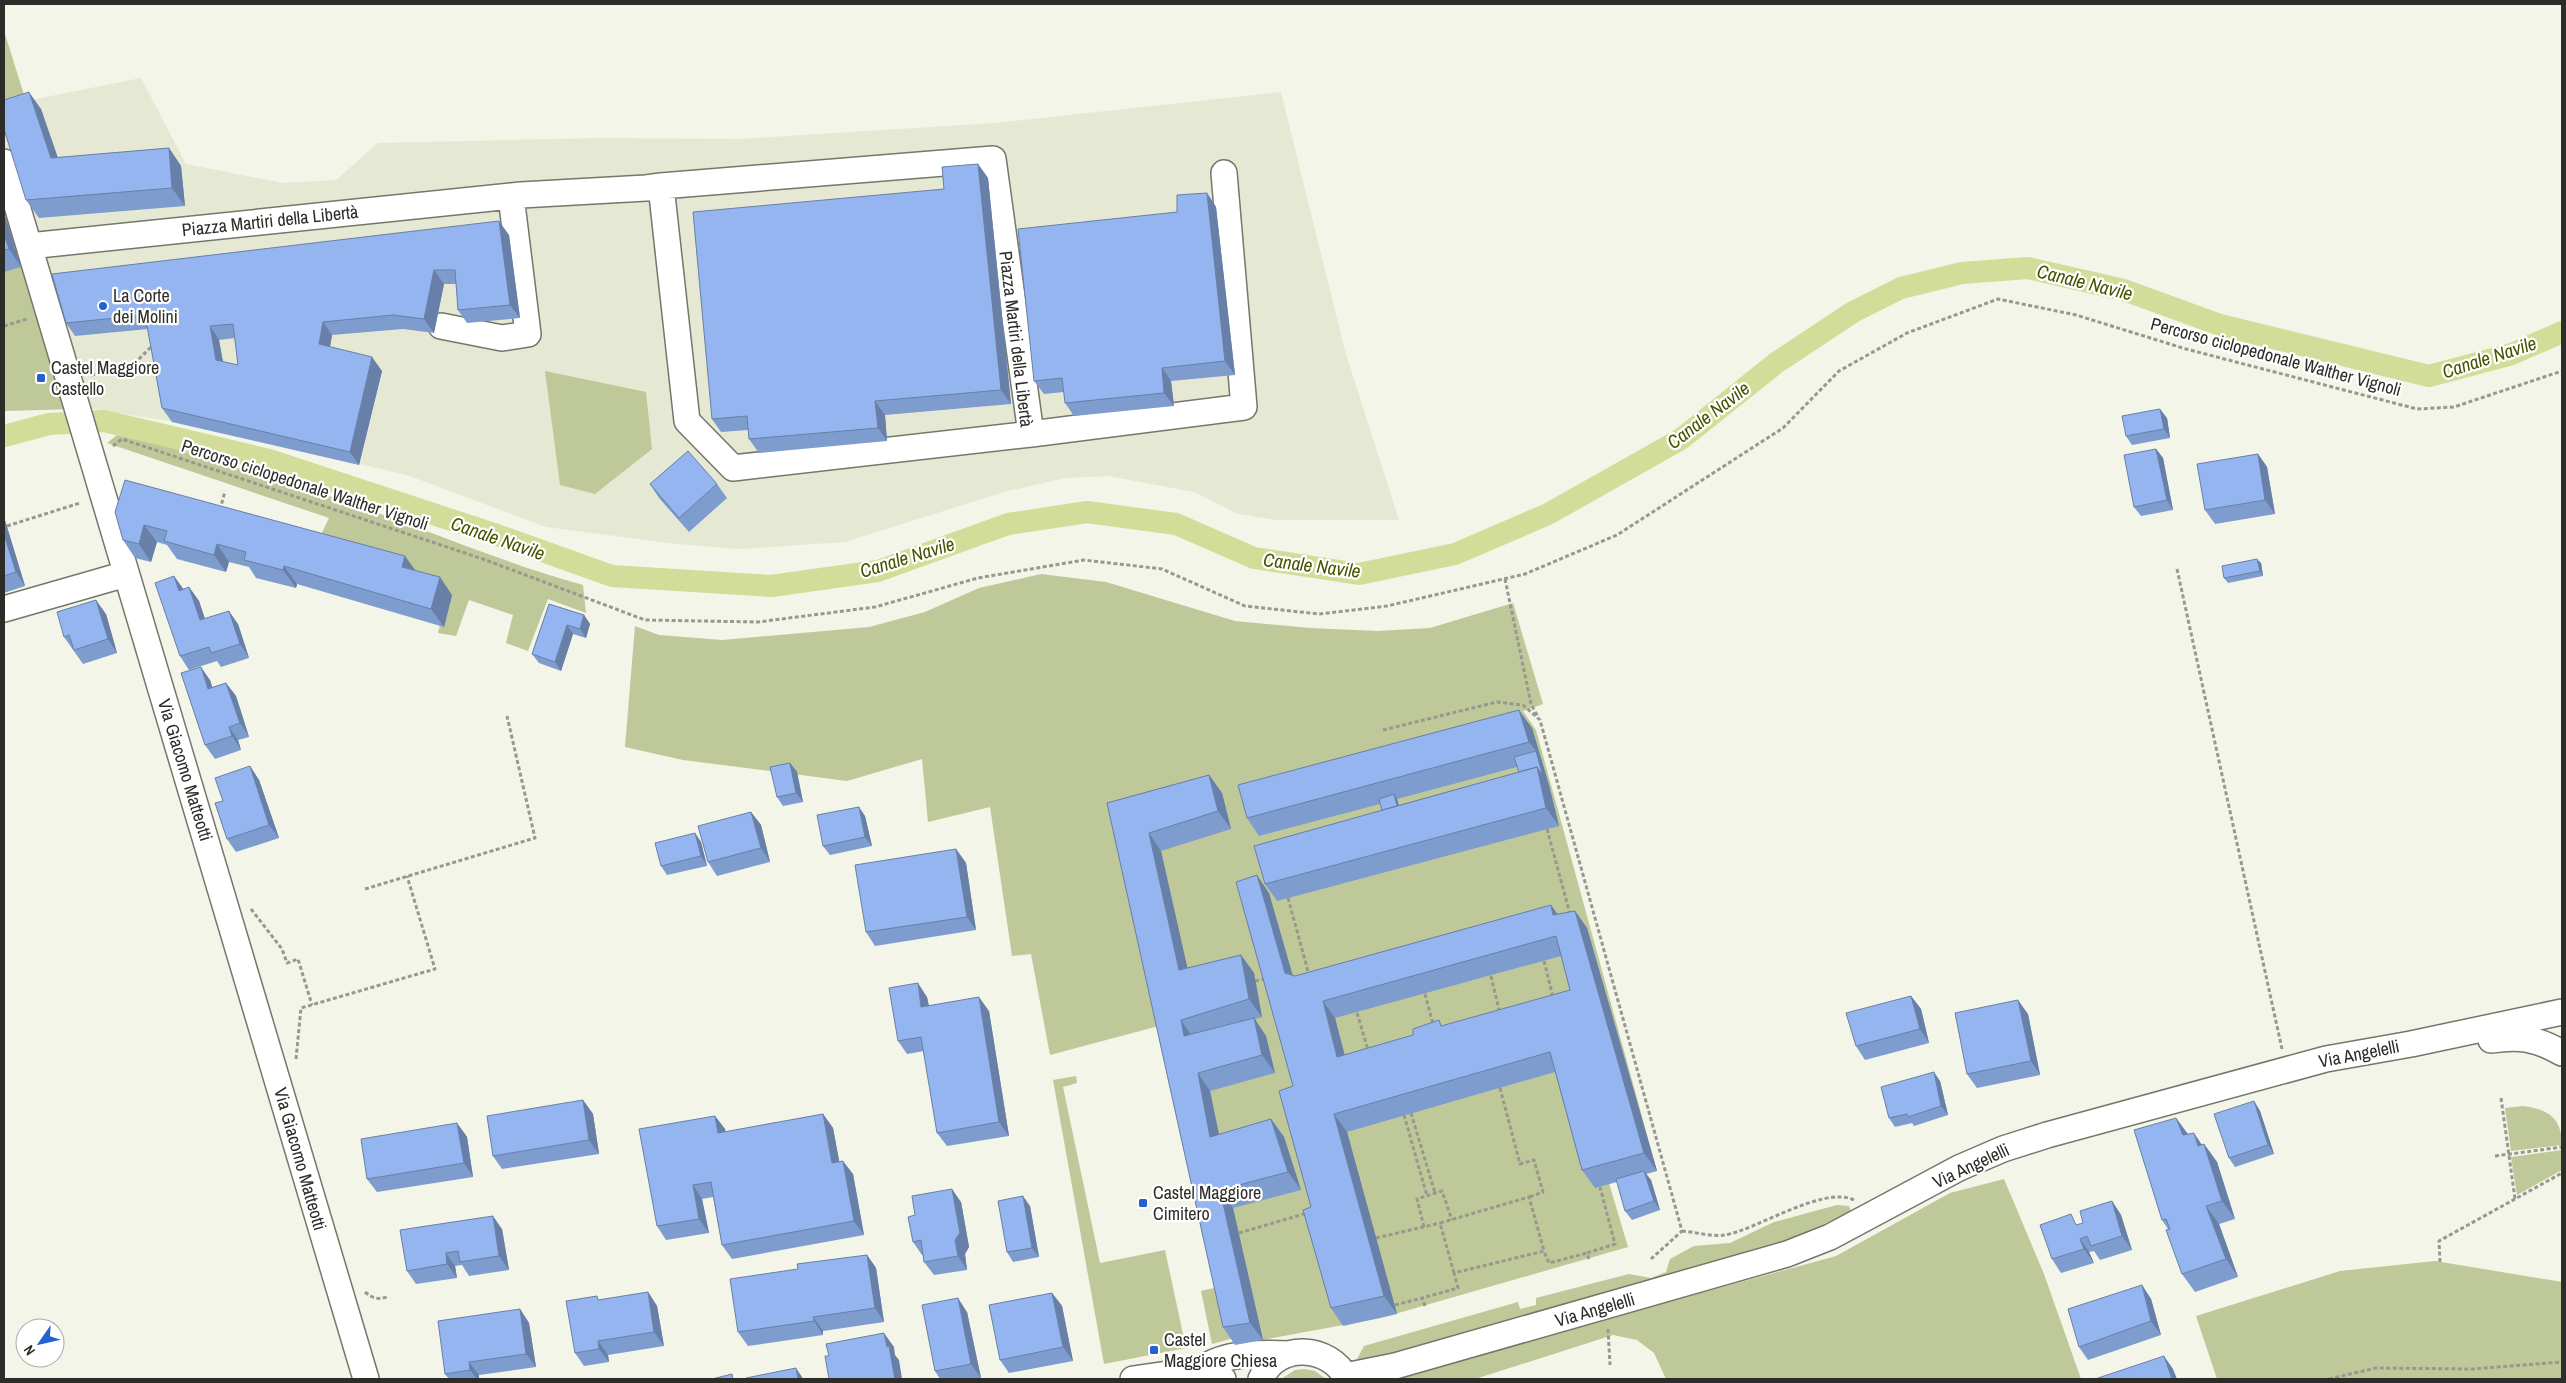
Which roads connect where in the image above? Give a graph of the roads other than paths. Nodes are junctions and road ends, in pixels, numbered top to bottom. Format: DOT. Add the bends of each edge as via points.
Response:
graph roads {
  1 [pos="4,162"];
  2 [pos="1224,173"];
  3 [pos="661,186"];
  4 [pos="516,196"];
  5 [pos="29,246"];
  6 [pos="441,326"];
  7 [pos="1030,434"];
  8 [pos="126,574"];
  9 [pos="4,609"];
  10 [pos="2562,1012"];
  11 [pos="2562,1053"];
  12 [pos="2347,1054"];
  13 [pos="1289,1354"];
  14 [pos="1385,1372"];
  15 [pos="1212,1374"];
  16 [pos="1346,1377"];
  17 [pos="366,1379"];
  18 [pos="1133,1379"];
  19 [pos="1262,1379"];
  1 -- 5 [label="street, Via Giacomo Matteotti"];
  2 -- 7 [label="street" via="1244,407"];
  3 -- 4 [label="street, Piazza Martiri della Libertà"];
  3 -- 7 [label="street, Piazza Martiri della Libertà" via="688,421 733,468"];
  3 -- 7 [label="street, Piazza Martiri della Libertà" via="993,159"];
  4 -- 5 [label="street, Piazza Martiri della Libertà"];
  4 -- 6 [label="street" via="528,334 502,338"];
  5 -- 8 [label="street, Via Giacomo Matteotti" via="77,406 100,448"];
  8 -- 9 [label="street"];
  8 -- 17 [label="street, Via Giacomo Matteotti"];
  10 -- 12 [label="street, Via Angelelli"];
  11 -- 12 [label="street" via="2545,1043 2514,1036 2435,1052 2391,1056"];
  12 -- 14 [label="street, Via Angelelli" via="2003,1148 1830,1237 1787,1254"];
  13 -- 15 [label="street" via="1257,1353 1211,1362"];
  13 -- 16 [label="street" via="1322,1355 1333,1360"];
  13 -- 19 [label="street" via="1274,1362"];
  14 -- 16 [label="street, Via Angelelli"];
  15 -- 18 [label="street"];
}
